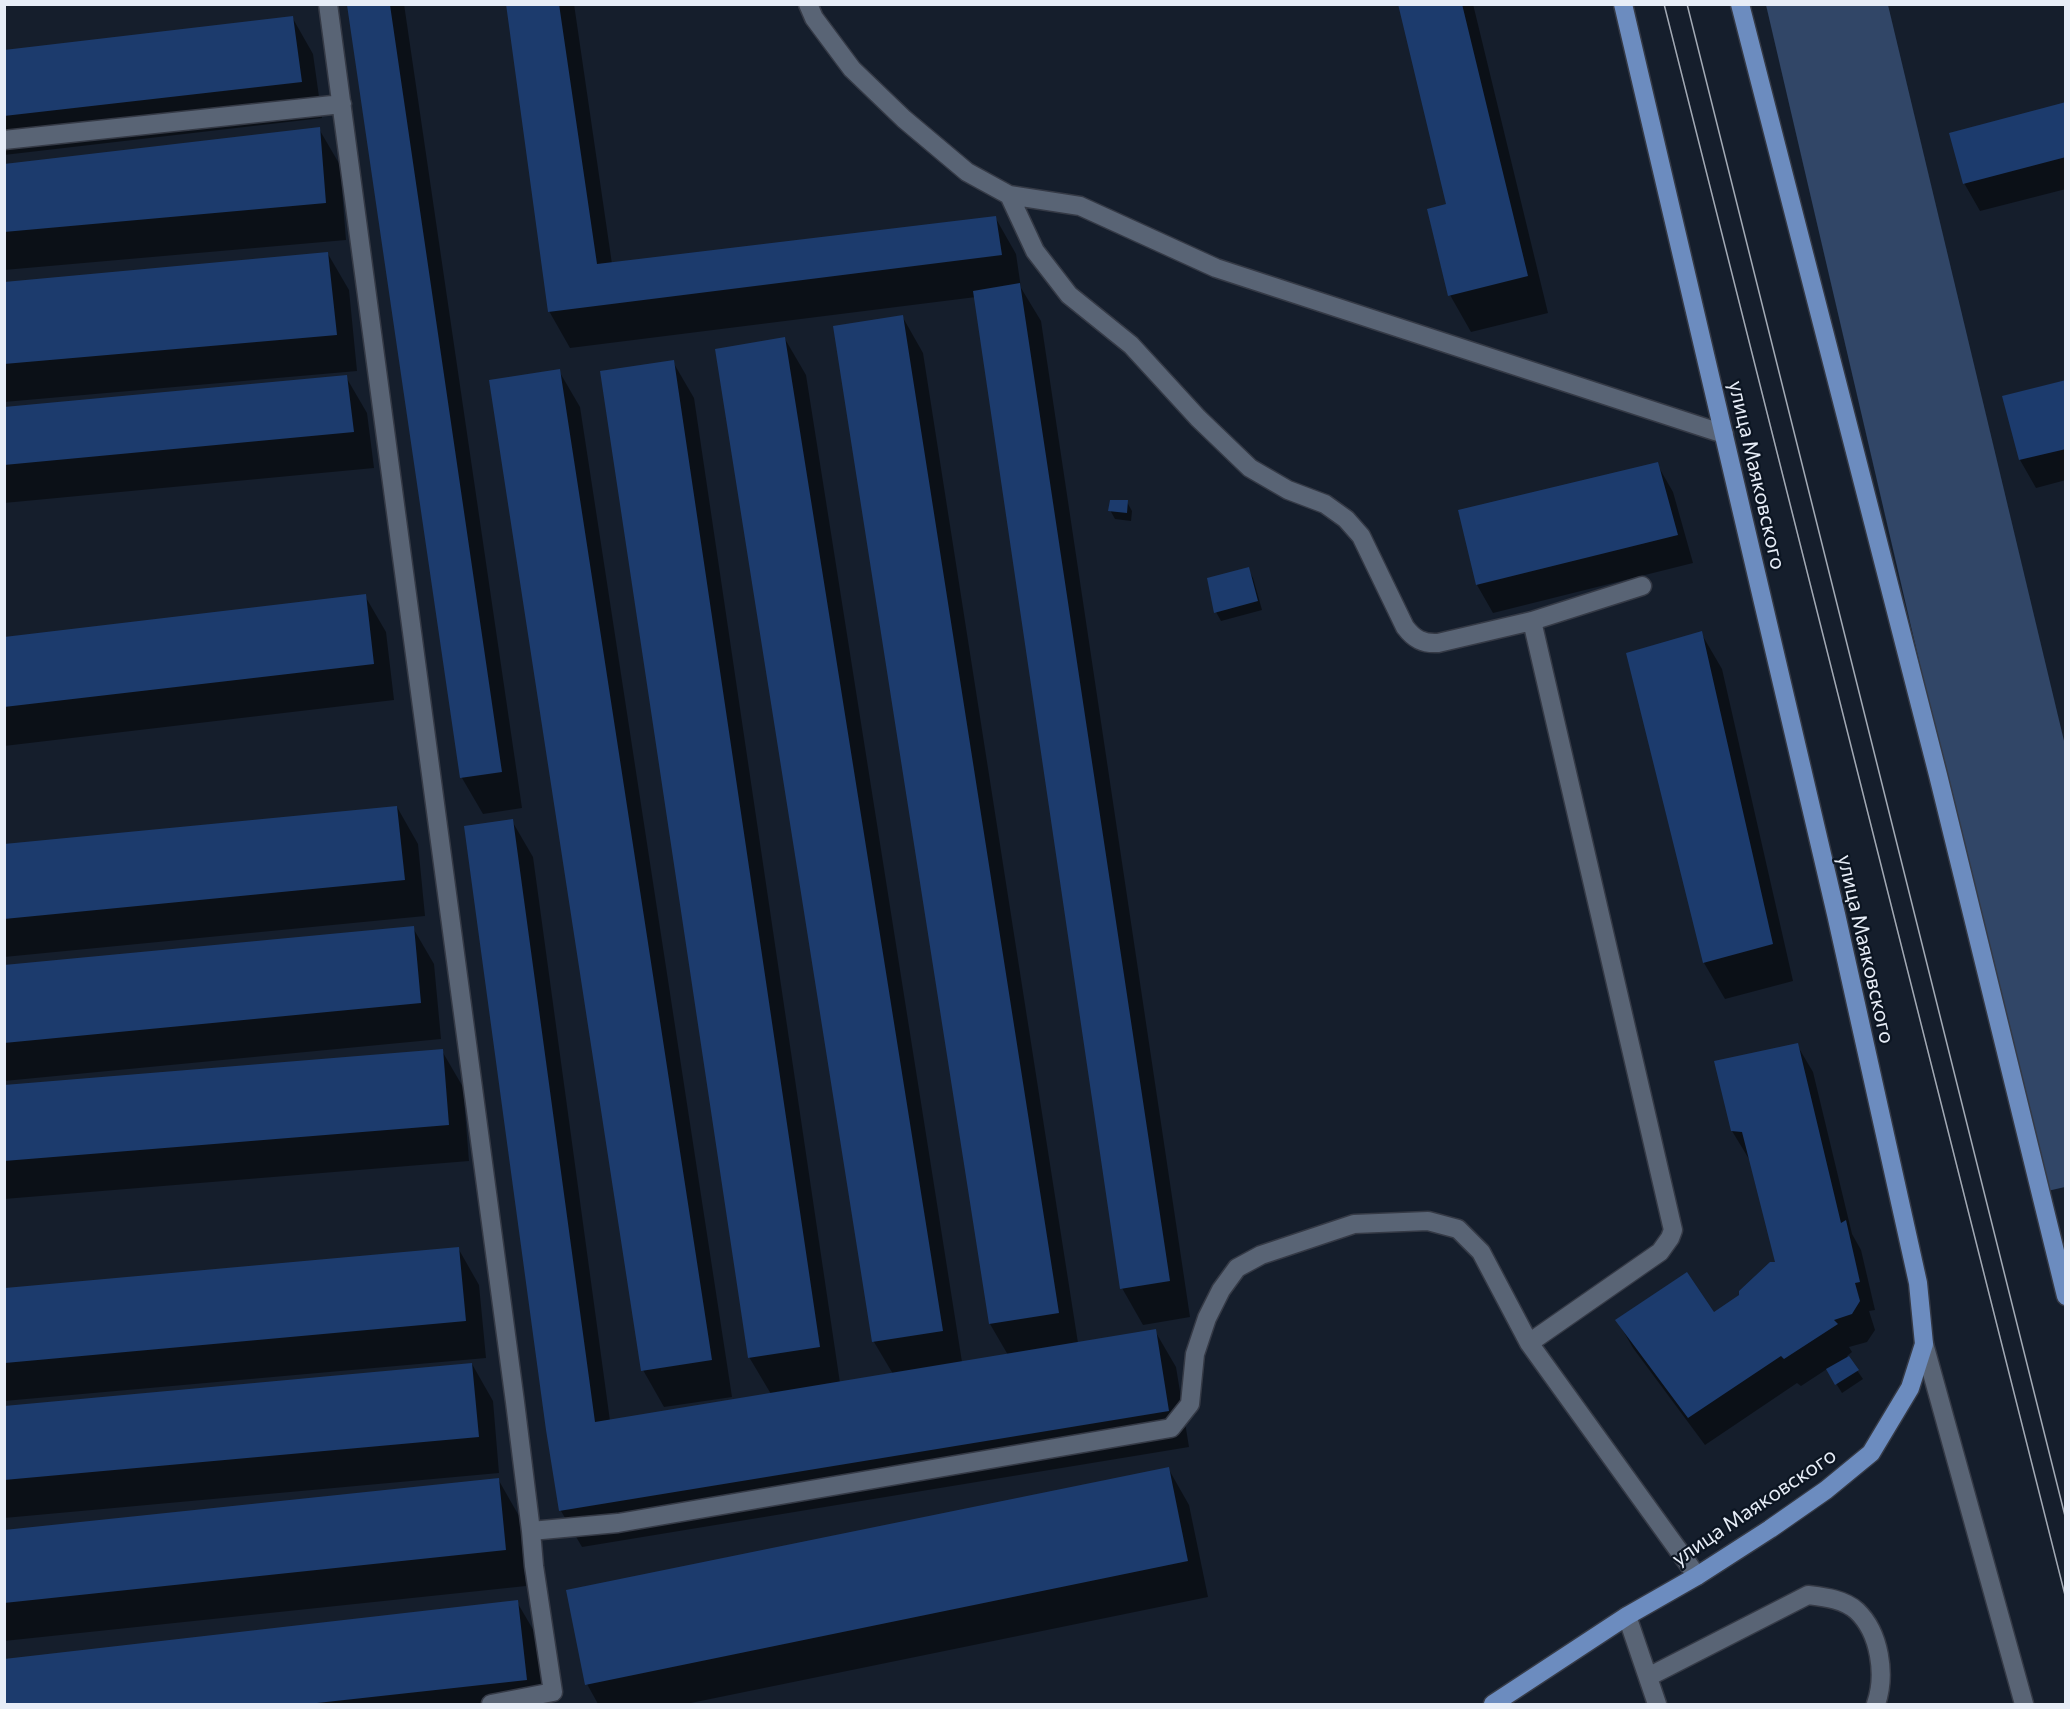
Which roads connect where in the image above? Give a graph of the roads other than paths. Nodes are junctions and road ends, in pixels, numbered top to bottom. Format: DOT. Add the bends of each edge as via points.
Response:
graph roads {
  1 [pos="327,4"];
  2 [pos="808,4"];
  3 [pos="1623,4"];
  4 [pos="1740,4"];
  5 [pos="342,104"];
  6 [pos="4,140"];
  7 [pos="1009,195"];
  8 [pos="1724,434"];
  9 [pos="1642,586"];
  10 [pos="1532,621"];
  11 [pos="2066,1296"];
  12 [pos="1530,1343"];
  13 [pos="1924,1344"];
  14 [pos="531,1532"];
  15 [pos="1697,1576"];
  16 [pos="1627,1616"];
  17 [pos="1648,1677"];
  18 [pos="491,1704"];
  19 [pos="1493,1704"];
  20 [pos="1657,1704"];
  21 [pos="1876,1704"];
  22 [pos="2024,1704"];
  1 -- 5 [label="lane"];
  2 -- 7 [label="lane" via="852,69 967,172"];
  3 -- 8 [label="main road, улица Маяковского"];
  4 -- 11 [label="main road" via="1938,775"];
  5 -- 6 [label="lane"];
  5 -- 14 [label="lane"];
  7 -- 8 [label="lane" via="1080,206 1216,268"];
  7 -- 10 [label="lane" via="1035,251 1069,295 1131,345 1250,468 1288,490 1325,504 1346,519 1361,536 1411,635 1438,643"];
  8 -- 13 [label="main road, улица Маяковского" via="1918,1283"];
  9 -- 10 [label="lane"];
  10 -- 12 [label="lane" via="1673,1230 1660,1252"];
  12 -- 14 [label="lane" via="1481,1252 1458,1229 1428,1221 1354,1224 1260,1255 1237,1268 1221,1290 1204,1327 1195,1354 1191,1404 1171,1428 618,1523"];
  12 -- 15 [label="lane"];
  13 -- 15 [label="main road, улица Маяковского" via="1910,1388 1871,1453 1826,1490"];
  13 -- 22 [label="lane"];
  14 -- 18 [label="lane" via="554,1692"];
  15 -- 16 [label="main road, улица Маяковского"];
  16 -- 17 [label="lane"];
  16 -- 19 [label="main road, улица Маяковского"];
  17 -- 20 [label="lane"];
  17 -- 21 [label="lane" via="1808,1595 1831,1598 1856,1610 1872,1630 1880,1661"];
}
